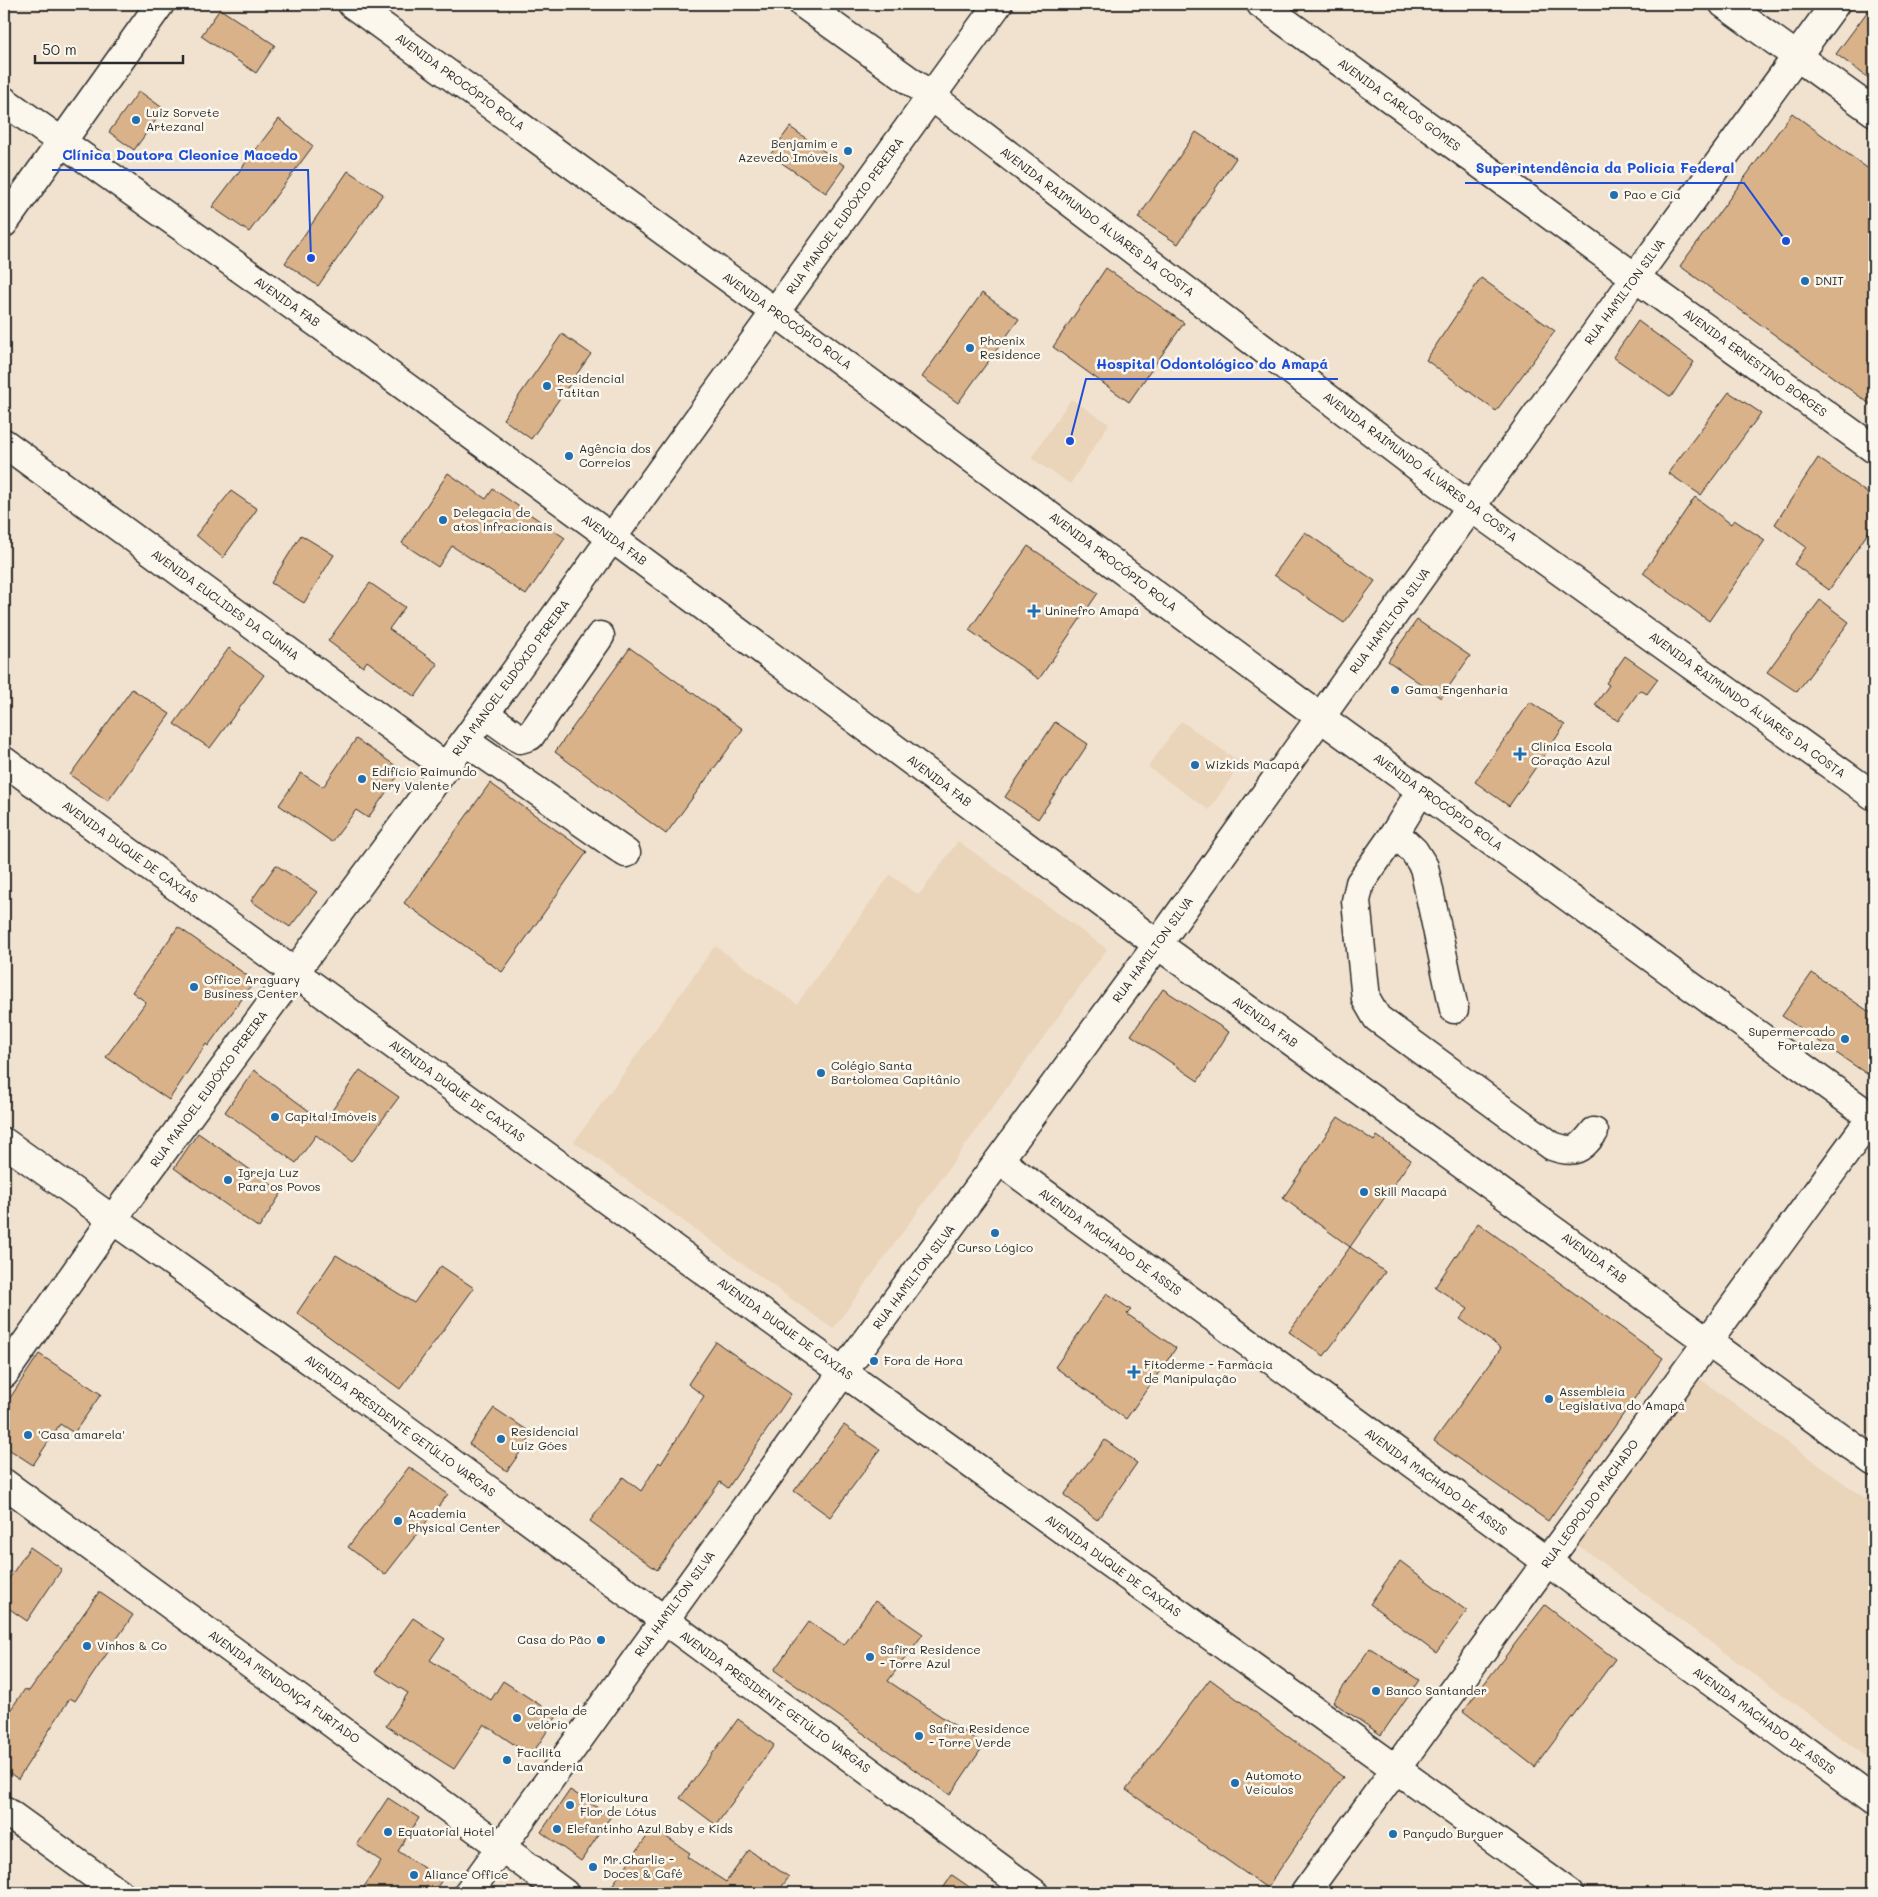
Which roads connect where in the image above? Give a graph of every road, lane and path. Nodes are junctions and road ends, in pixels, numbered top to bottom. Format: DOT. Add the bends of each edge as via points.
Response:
graph roads {
  1 [pos="160,4"];
  2 [pos="352,4"];
  3 [pos="803,4"];
  4 [pos="998,4"];
  5 [pos="1261,4"];
  6 [pos="1724,4"];
  7 [pos="1835,4"];
  8 [pos="1797,55"];
  9 [pos="931,96"];
  10 [pos="4,101"];
  11 [pos="1874,112"];
  12 [pos="60,142"];
  13 [pos="4,223"];
  14 [pos="1635,278"];
  15 [pos="775,312"];
  16 [pos="4,443"];
  17 [pos="1874,449"];
  18 [pos="1472,508"];
  19 [pos="612,538"];
  20 [pos="600,636"];
  21 [pos="485,714"];
  22 [pos="1320,717"];
  23 [pos="465,741"];
  24 [pos="4,761"];
  25 [pos="446,767"];
  26 [pos="1421,790"];
  27 [pos="1874,796"];
  28 [pos="1395,834"];
  29 [pos="626,853"];
  30 [pos="1158,944"];
  31 [pos="294,972"];
  32 [pos="1454,1009"];
  33 [pos="1874,1117"];
  34 [pos="1594,1132"];
  35 [pos="4,1142"];
  36 [pos="1000,1162"];
  37 [pos="113,1220"];
  38 [pos="1708,1341"];
  39 [pos="843,1372"];
  40 [pos="4,1374"];
  41 [pos="1874,1462"];
  42 [pos="4,1483"];
  43 [pos="1547,1564"];
  44 [pos="664,1620"];
  45 [pos="1394,1768"];
  46 [pos="1874,1801"];
  47 [pos="4,1810"];
  48 [pos="501,1847"];
  49 [pos="119,1893"];
  50 [pos="468,1893"];
  51 [pos="564,1893"];
  52 [pos="1034,1893"];
  53 [pos="1305,1893"];
  54 [pos="1569,1893"];
  1 -- 12 [label="street"];
  2 -- 15 [label="street, AVENIDA PROCÓPIO ROLA"];
  3 -- 9 [label="street, AVENIDA RAIMUNDO ÁLVARES DA COSTA"];
  4 -- 9 [label="street, RUA MANOEL EUDÓXIO PEREIRA"];
  5 -- 14 [label="street, AVENIDA CARLOS GOMES"];
  6 -- 8 [label="street"];
  7 -- 8 [label="street, RUA HAMILTON SILVA"];
  8 -- 11 [label="street"];
  8 -- 14 [label="street, RUA HAMILTON SILVA"];
  9 -- 15 [label="street, RUA MANOEL EUDÓXIO PEREIRA"];
  9 -- 18 [label="street, AVENIDA RAIMUNDO ÁLVARES DA COSTA"];
  10 -- 12 [label="street, AVENIDA FAB"];
  12 -- 13 [label="street"];
  12 -- 19 [label="street, AVENIDA FAB" via="347,344"];
  14 -- 17 [label="street, AVENIDA ERNESTINO BORGES"];
  14 -- 18 [label="street, RUA HAMILTON SILVA"];
  15 -- 19 [label="street, RUA MANOEL EUDÓXIO PEREIRA"];
  15 -- 22 [label="street, AVENIDA PROCÓPIO ROLA"];
  16 -- 25 [label="street, AVENIDA EUCLIDES DA CUNHA"];
  18 -- 22 [label="street, RUA HAMILTON SILVA"];
  18 -- 27 [label="street, AVENIDA RAIMUNDO ÁLVARES DA COSTA"];
  19 -- 21 [label="street, RUA MANOEL EUDÓXIO PEREIRA"];
  19 -- 30 [label="street, AVENIDA FAB"];
  20 -- 21 [label="street" via="530,736 520,739"];
  21 -- 23 [label="street, RUA MANOEL EUDÓXIO PEREIRA"];
  22 -- 26 [label="street, AVENIDA PROCÓPIO ROLA"];
  22 -- 30 [label="street, RUA HAMILTON SILVA"];
  23 -- 25 [label="street, RUA MANOEL EUDÓXIO PEREIRA"];
  23 -- 29 [label="street"];
  24 -- 31 [label="street, AVENIDA DUQUE DE CAXIAS"];
  25 -- 31 [label="street, RUA MANOEL EUDÓXIO PEREIRA"];
  26 -- 28 [label="street"];
  26 -- 33 [label="street, AVENIDA PROCÓPIO ROLA"];
  28 -- 32 [label="street" via="1414,851 1424,867"];
  28 -- 34 [label="street" via="1360,883 1356,901 1366,999 1376,1018 1552,1146 1566,1152 1582,1147"];
  30 -- 36 [label="street, RUA HAMILTON SILVA"];
  30 -- 38 [label="street, AVENIDA FAB"];
  31 -- 37 [label="street, RUA MANOEL EUDÓXIO PEREIRA"];
  31 -- 39 [label="street, AVENIDA DUQUE DE CAXIAS"];
  33 -- 38 [label="street, RUA LEOPOLDO MACHADO"];
  35 -- 37 [label="street, AVENIDA PRESIDENTE GETÚLIO VARGAS"];
  36 -- 39 [label="street, RUA HAMILTON SILVA"];
  36 -- 43 [label="street, AVENIDA MACHADO DE ASSIS"];
  37 -- 40 [label="street, RUA MANOEL EUDÓXIO PEREIRA"];
  37 -- 44 [label="street, AVENIDA PRESIDENTE GETÚLIO VARGAS" via="388,1416"];
  38 -- 41 [label="street, AVENIDA FAB"];
  38 -- 43 [label="street, RUA LEOPOLDO MACHADO"];
  39 -- 44 [label="street, RUA HAMILTON SILVA"];
  39 -- 45 [label="street, AVENIDA DUQUE DE CAXIAS"];
  42 -- 48 [label="street, AVENIDA MENDONÇA FURTADO"];
  43 -- 45 [label="street, RUA LEOPOLDO MACHADO"];
  43 -- 46 [label="street, AVENIDA MACHADO DE ASSIS"];
  44 -- 48 [label="street, RUA HAMILTON SILVA"];
  44 -- 52 [label="street, AVENIDA PRESIDENTE GETÚLIO VARGAS"];
  45 -- 53 [label="street, RUA LEOPOLDO MACHADO"];
  45 -- 54 [label="street, AVENIDA DUQUE DE CAXIAS"];
  47 -- 49 [label="street"];
  48 -- 50 [label="street, RUA HAMILTON SILVA"];
  48 -- 51 [label="street, AVENIDA MENDONÇA FURTADO"];
}
